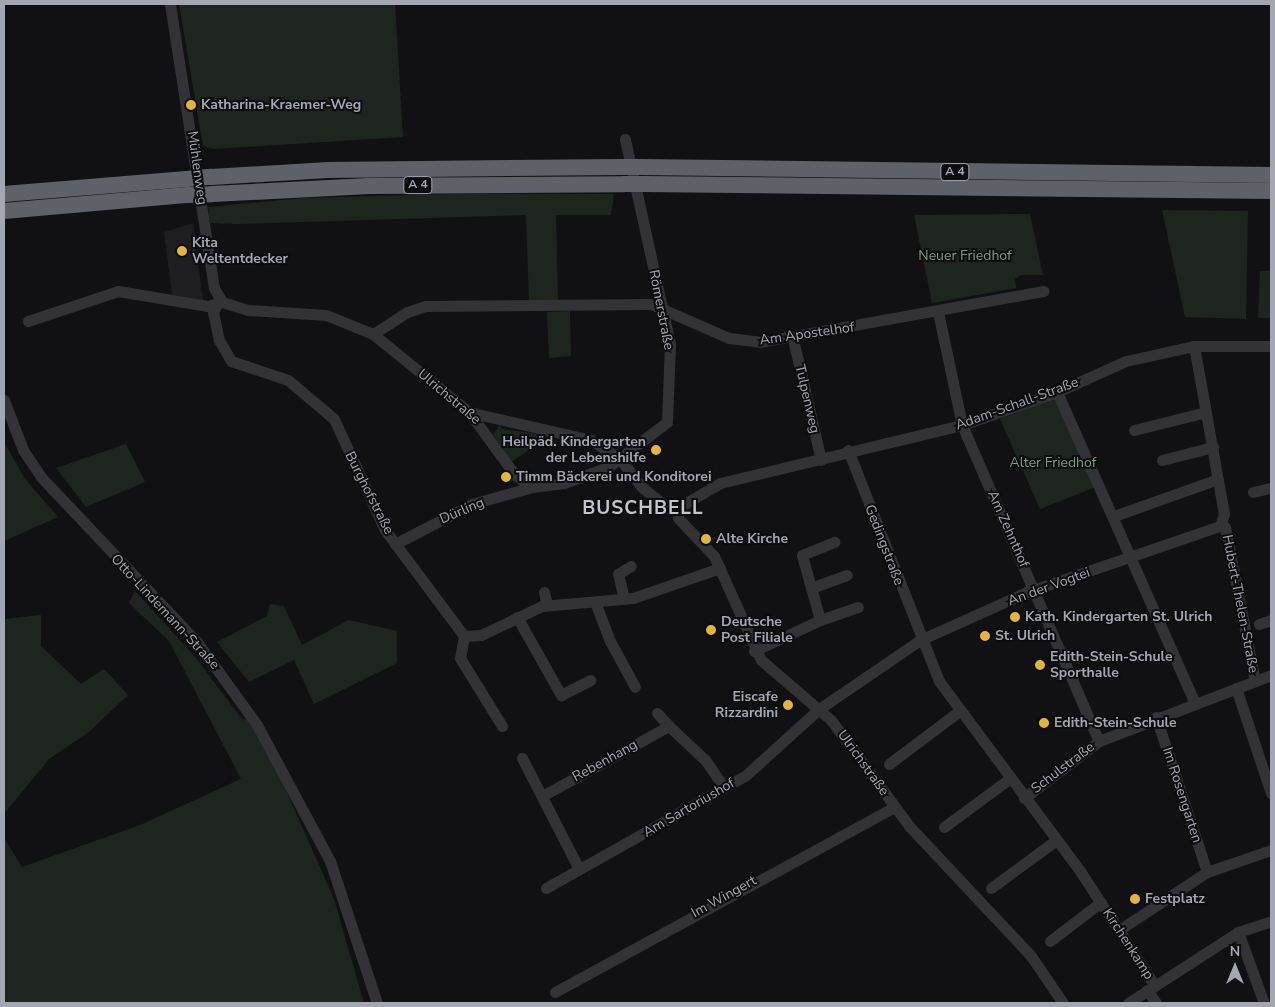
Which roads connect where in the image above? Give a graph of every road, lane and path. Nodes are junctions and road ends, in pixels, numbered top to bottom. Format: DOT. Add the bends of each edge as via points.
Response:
graph roads {
  1 [pos="170,4"];
  2 [pos="625,139"];
  3 [pos="1271,175"];
  4 [pos="212,186"];
  5 [pos="1271,191"];
  6 [pos="4,194"];
  7 [pos="4,211"];
  8 [pos="1042,291"];
  9 [pos="219,304"];
  10 [pos="662,308"];
  11 [pos="938,312"];
  12 [pos="28,321"];
  13 [pos="373,334"];
  14 [pos="793,339"];
  15 [pos="1194,346"];
  16 [pos="1271,346"];
  17 [pos="1058,392"];
  18 [pos="4,400"];
  19 [pos="469,412"];
  20 [pos="1206,412"];
  21 [pos="495,420"];
  22 [pos="962,425"];
  23 [pos="1134,430"];
  24 [pos="488,434"];
  25 [pos="1213,447"];
  26 [pos="848,450"];
  27 [pos="620,459"];
  28 [pos="821,460"];
  29 [pos="1162,460"];
  30 [pos="1218,479"];
  31 [pos="532,487"];
  32 [pos="1271,488"];
  33 [pos="1253,492"];
  34 [pos="681,506"];
  35 [pos="668,508"];
  36 [pos="1114,516"];
  37 [pos="678,518"];
  38 [pos="1225,527"];
  39 [pos="834,542"];
  40 [pos="395,544"];
  41 [pos="1131,557"];
  42 [pos="631,566"];
  43 [pos="720,568"];
  44 [pos="846,575"];
  45 [pos="811,588"];
  46 [pos="544,592"];
  47 [pos="1036,592"];
  48 [pos="624,599"];
  49 [pos="596,602"];
  50 [pos="548,605"];
  51 [pos="858,607"];
  52 [pos="518,617"];
  53 [pos="820,620"];
  54 [pos="1271,620"];
  55 [pos="1259,624"];
  56 [pos="464,636"];
  57 [pos="920,640"];
  58 [pos="754,651"];
  59 [pos="1271,675"];
  60 [pos="590,680"];
  61 [pos="1255,681"];
  62 [pos="635,687"];
  63 [pos="1236,688"];
  64 [pos="1195,703"];
  65 [pos="819,709"];
  66 [pos="958,712"];
  67 [pos="657,713"];
  68 [pos="1156,718"];
  69 [pos="502,726"];
  70 [pos="669,726"];
  71 [pos="1100,741"];
  72 [pos="522,758"];
  73 [pos="890,764"];
  74 [pos="1009,779"];
  75 [pos="724,788"];
  76 [pos="1271,793"];
  77 [pos="542,796"];
  78 [pos="1024,798"];
  79 [pos="894,807"];
  80 [pos="944,827"];
  81 [pos="1055,841"];
  82 [pos="1271,850"];
  83 [pos="579,869"];
  84 [pos="1207,872"];
  85 [pos="546,888"];
  86 [pos="991,888"];
  87 [pos="1101,902"];
  88 [pos="1271,921"];
  89 [pos="1119,930"];
  90 [pos="1238,932"];
  91 [pos="1050,941"];
  92 [pos="1151,988"];
  93 [pos="555,992"];
  94 [pos="377,1003"];
  95 [pos="1063,1003"];
  96 [pos="1128,1003"];
  97 [pos="1156,1003"];
  98 [pos="1264,1003"];
  1 -- 9 [label="street, Mühlenweg"];
  2 -- 10 [label="street, Römerstraße"];
  3 -- 4 [label="highway, A 4, bridge" via="639,167 328,170"];
  4 -- 5 [label="highway, A 4, bridge" via="642,184"];
  4 -- 6 [label="highway, A 4, bridge" via="186,179"];
  4 -- 7 [label="highway, A 4, bridge" via="188,195"];
  8 -- 11 [label="street, Am Apostelhof"];
  9 -- 12 [label="street" via="118,291"];
  9 -- 13 [label="street, Ulrichstraße" via="249,310 326,315"];
  9 -- 40 [label="street, Burghofstraße" via="213,312 219,340 236,364 288,380 334,419"];
  10 -- 13 [label="street, Am Apostelhof" via="651,304 426,306 406,312"];
  10 -- 14 [label="street, Am Apostelhof" via="743,341"];
  10 -- 27 [label="street, Römerstraße" via="670,344 667,422"];
  11 -- 14 [label="street, Am Apostelhof"];
  11 -- 22 [label="street, Am Zehnthof"];
  13 -- 19 [label="street, Ulrichstraße"];
  14 -- 28 [label="street, Tulpenweg"];
  15 -- 16 [label="street, Adam-Schall-Straße"];
  15 -- 17 [label="street, Adam-Schall-Straße" via="1126,361"];
  15 -- 20 [label="street, An der Vogtei"];
  17 -- 22 [label="street, Adam-Schall-Straße"];
  17 -- 36 [label="street"];
  18 -- 94 [label="street, Otto-Lindemann-Straße" via="22,450 41,477 197,642 288,774 330,862"];
  19 -- 21 [label="street"];
  19 -- 24 [label="street, Ulrichstraße"];
  20 -- 23 [label="street"];
  20 -- 25 [label="street, An der Vogtei"];
  21 -- 24 [label="street"];
  21 -- 27 [label="street" via="581,435"];
  22 -- 26 [label="street, Adam-Schall-Straße"];
  22 -- 47 [label="street, Am Zehnthof"];
  24 -- 31 [label="street, Ulrichstraße" via="515,475"];
  25 -- 29 [label="street"];
  25 -- 30 [label="street, An der Vogtei"];
  26 -- 28 [label="street, Adam-Schall-Straße"];
  26 -- 57 [label="street, Gedingstraße"];
  27 -- 31 [label="street" via="583,478"];
  27 -- 35 [label="street" via="643,488"];
  28 -- 34 [label="street, Adam-Schall-Straße" via="720,483"];
  30 -- 36 [label="street"];
  30 -- 41 [label="street, An der Vogtei" via="1224,514 1220,526"];
  31 -- 40 [label="street, Dürling" via="472,504"];
  32 -- 33 [label="street"];
  34 -- 35 [label="street" via="674,504"];
  34 -- 37 [label="street"];
  35 -- 37 [label="street, Ulrichstraße" via="668,516"];
  36 -- 41 [label="street"];
  37 -- 43 [label="street, Ulrichstraße"];
  38 -- 61 [label="street, Hubert-Thelen-Straße"];
  39 -- 45 [label="street" via="802,555"];
  40 -- 56 [label="street, Burghofstraße"];
  41 -- 47 [label="street, An der Vogtei"];
  41 -- 64 [label="street"];
  42 -- 48 [label="street" via="618,574"];
  43 -- 48 [label="street"];
  43 -- 58 [label="street, Ulrichstraße"];
  44 -- 45 [label="street"];
  45 -- 53 [label="street"];
  46 -- 50 [label="street"];
  47 -- 57 [label="street, An der Vogtei"];
  47 -- 71 [label="street, Am Zehnthof"];
  48 -- 49 [label="street"];
  49 -- 50 [label="street"];
  49 -- 62 [label="street" via="610,641"];
  50 -- 52 [label="street"];
  51 -- 53 [label="street"];
  52 -- 56 [label="street" via="481,635"];
  52 -- 60 [label="street" via="561,695"];
  53 -- 58 [label="street"];
  54 -- 55 [label="street"];
  56 -- 69 [label="street" via="460,658"];
  57 -- 65 [label="street, An der Vogtei"];
  57 -- 66 [label="street, Kirchenkamp"];
  58 -- 65 [label="street, Ulrichstraße"];
  59 -- 61 [label="street, Schulstraße"];
  61 -- 63 [label="street, Schulstraße"];
  63 -- 64 [label="street, Schulstraße"];
  63 -- 76 [label="street"];
  64 -- 68 [label="street, Schulstraße"];
  65 -- 75 [label="street, Am Sartoriushof" via="750,772"];
  65 -- 79 [label="street, Ulrichstraße"];
  66 -- 73 [label="street"];
  66 -- 74 [label="street, Kirchenkamp"];
  67 -- 70 [label="street"];
  68 -- 71 [label="street, Schulstraße"];
  68 -- 84 [label="street, Im Rosengarten"];
  70 -- 75 [label="street" via="706,761"];
  70 -- 77 [label="street, Rebenhang"];
  71 -- 78 [label="street, Schulstraße"];
  72 -- 77 [label="street"];
  74 -- 78 [label="street, Kirchenkamp"];
  74 -- 80 [label="street"];
  75 -- 83 [label="street, Am Sartoriushof"];
  77 -- 83 [label="street"];
  78 -- 81 [label="street, Kirchenkamp"];
  79 -- 93 [label="street, Im Wingert"];
  79 -- 95 [label="street, Ulrichstraße" via="1031,956"];
  81 -- 86 [label="street"];
  81 -- 87 [label="street, Kirchenkamp"];
  82 -- 84 [label="street"];
  83 -- 85 [label="street, Am Sartoriushof"];
  84 -- 89 [label="street"];
  87 -- 89 [label="street, Kirchenkamp"];
  87 -- 91 [label="street, Kirchenkamp"];
  88 -- 90 [label="street" via="1253,924"];
  89 -- 92 [label="street, Kirchenkamp"];
  90 -- 92 [label="street"];
  90 -- 98 [label="street"];
  92 -- 96 [label="street"];
  92 -- 97 [label="street, Kirchenkamp"];
}
